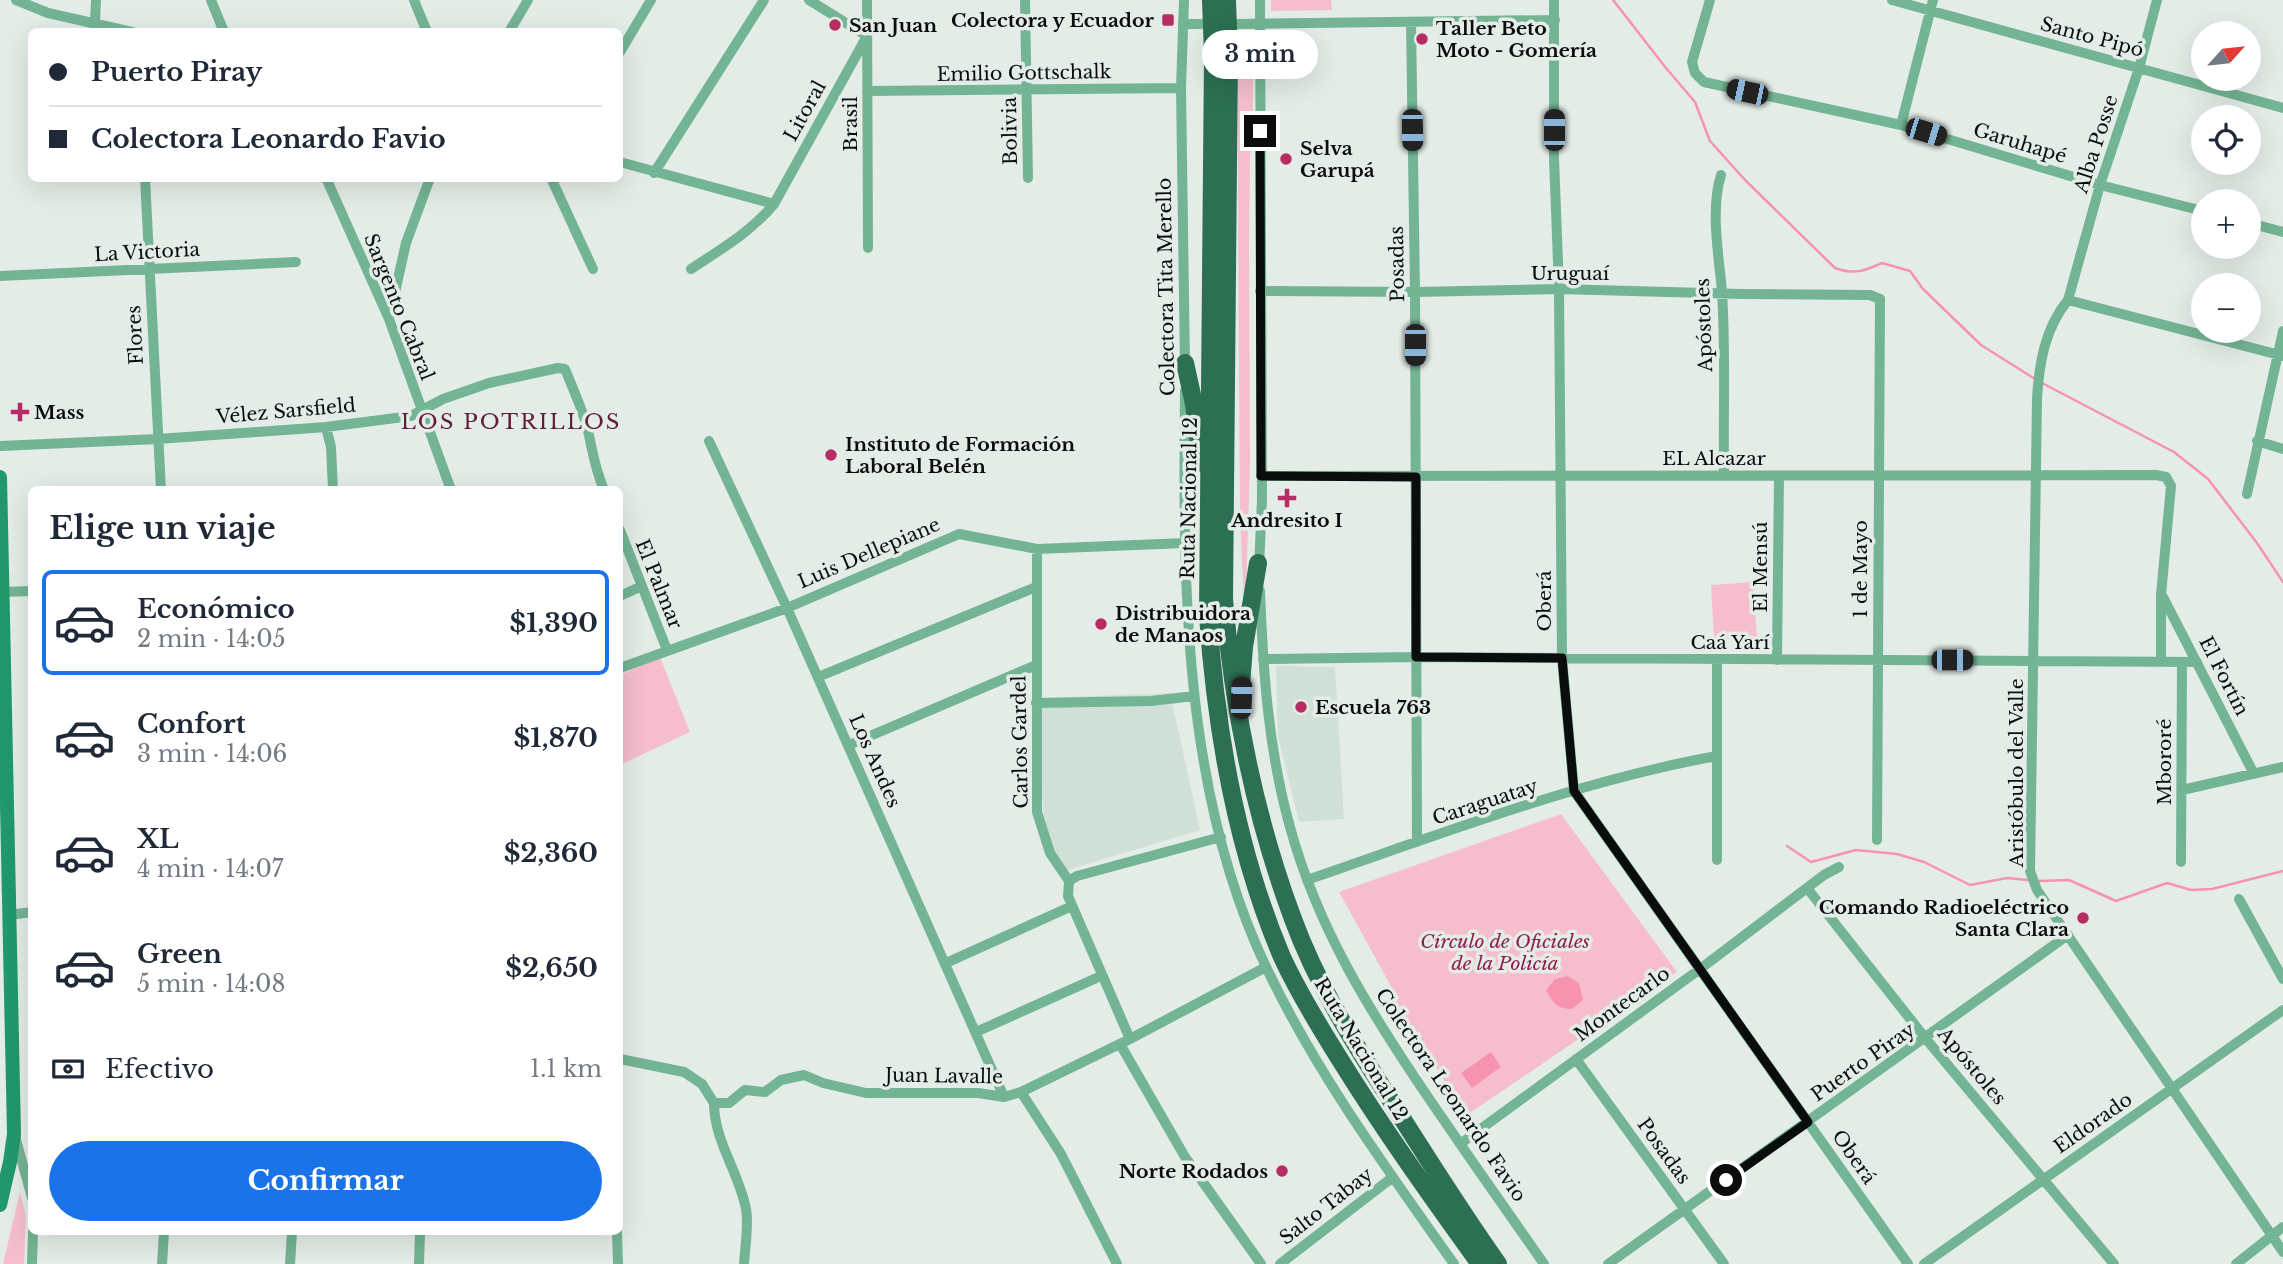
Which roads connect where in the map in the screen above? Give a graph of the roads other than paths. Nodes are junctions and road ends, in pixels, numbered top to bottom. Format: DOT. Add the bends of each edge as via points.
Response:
graph roads {
  1 [pos="16,0"];
  2 [pos="96,0"];
  3 [pos="211,0"];
  4 [pos="414,0"];
  5 [pos="528,0"];
  6 [pos="651,0"];
  7 [pos="764,0"];
  8 [pos="809,0"];
  9 [pos="867,0"];
  10 [pos="1025,0"];
  11 [pos="1184,0"];
  12 [pos="1219,0"];
  13 [pos="1260,0"];
  14 [pos="1554,0"];
  15 [pos="1710,0"];
  16 [pos="1892,0"];
  17 [pos="2157,0"];
  18 [pos="1932,5"];
  19 [pos="1555,20"];
  20 [pos="1410,22"];
  21 [pos="95,23"];
  22 [pos="1260,23"];
  23 [pos="1183,24"];
  24 [pos="1201,24"];
  25 [pos="1238,24"];
  26 [pos="116,28"];
  27 [pos="222,28"];
  28 [pos="425,28"];
  29 [pos="511,28"];
  30 [pos="867,36"];
  31 [pos="623,47"];
  32 [pos="1221,54"];
  33 [pos="2139,68"];
  34 [pos="1181,88"];
  35 [pos="867,91"];
  36 [pos="1026,91"];
  37 [pos="2283,108"];
  38 [pos="1900,125"];
  39 [pos="623,163"];
  40 [pos="654,173"];
  41 [pos="1721,175"];
  42 [pos="1028,178"];
  43 [pos="145,182"];
  44 [pos="329,182"];
  45 [pos="429,182"];
  46 [pos="553,182"];
  47 [pos="2101,185"];
  48 [pos="774,204"];
  49 [pos="2191,208"];
  50 [pos="2261,226"];
  51 [pos="2283,232"];
  52 [pos="868,248"];
  53 [pos="296,262"];
  54 [pos="150,269"];
  55 [pos="691,269"];
  56 [pos="593,270"];
  57 [pos="0,276"];
  58 [pos="1559,289"];
  59 [pos="1260,291"];
  60 [pos="1415,292"];
  61 [pos="1722,293"];
  62 [pos="1880,299"];
  63 [pos="2065,304"];
  64 [pos="389,319"];
  65 [pos="2283,331"];
  66 [pos="2280,355"];
  67 [pos="1185,363"];
  68 [pos="422,412"];
  69 [pos="326,427"];
  70 [pos="158,439"];
  71 [pos="709,441"];
  72 [pos="2258,442"];
  73 [pos="0,446"];
  74 [pos="2283,449"];
  75 [pos="1880,474"];
  76 [pos="2037,474"];
  77 [pos="1724,475"];
  78 [pos="1261,476"];
  79 [pos="1779,476"];
  80 [pos="0,477"];
  81 [pos="1416,477"];
  82 [pos="1560,477"];
  83 [pos="161,486"];
  84 [pos="332,486"];
  85 [pos="450,486"];
  86 [pos="603,486"];
  87 [pos="2247,494"];
  88 [pos="623,538"];
  89 [pos="1185,543"];
  90 [pos="1210,545"];
  91 [pos="1037,549"];
  92 [pos="1258,563"];
  93 [pos="642,586"];
  94 [pos="1036,587"];
  95 [pos="28,591"];
  96 [pos="1,592"];
  97 [pos="623,595"];
  98 [pos="2161,595"];
  99 [pos="787,608"];
  100 [pos="667,650"];
  101 [pos="1416,657"];
  102 [pos="1562,658"];
  103 [pos="1717,659"];
  104 [pos="1263,660"];
  105 [pos="1777,660"];
  106 [pos="1878,660"];
  107 [pos="2034,660"];
  108 [pos="2161,662"];
  109 [pos="2182,662"];
  110 [pos="2197,662"];
  111 [pos="1036,665"];
  112 [pos="623,667"];
  113 [pos="818,677"];
  114 [pos="1194,696"];
  115 [pos="1036,703"];
  116 [pos="1240,720"];
  117 [pos="849,745"];
  118 [pos="1717,757"];
  119 [pos="2283,767"];
  120 [pos="2254,774"];
  121 [pos="2182,790"];
  122 [pos="1574,791"];
  123 [pos="1220,837"];
  124 [pos="1877,840"];
  125 [pos="1417,842"];
  126 [pos="1717,860"];
  127 [pos="2181,862"];
  128 [pos="1839,867"];
  129 [pos="1307,880"];
  130 [pos="1069,881"];
  131 [pos="1807,888"];
  132 [pos="2239,899"];
  133 [pos="1072,906"];
  134 [pos="28,913"];
  135 [pos="9,915"];
  136 [pos="2068,935"];
  137 [pos="946,963"];
  138 [pos="1266,967"];
  139 [pos="1700,969"];
  140 [pos="1101,976"];
  141 [pos="2283,979"];
  142 [pos="2283,1010"];
  143 [pos="976,1032"];
  144 [pos="1926,1039"];
  145 [pos="1125,1042"];
  146 [pos="1576,1059"];
  147 [pos="623,1060"];
  148 [pos="2171,1088"];
  149 [pos="1021,1092"];
  150 [pos="1004,1097"];
  151 [pos="714,1103"];
  152 [pos="1808,1122"];
  153 [pos="14,1133"];
  154 [pos="1460,1144"];
  155 [pos="1401,1154"];
  156 [pos="1393,1177"];
  157 [pos="2044,1179"];
  158 [pos="28,1184"];
  159 [pos="0,1205"];
  160 [pos="1685,1209"];
  161 [pos="2283,1227"];
  162 [pos="33,1235"];
  163 [pos="164,1235"];
  164 [pos="292,1235"];
  165 [pos="420,1235"];
  166 [pos="617,1235"];
  167 [pos="2271,1235"];
  168 [pos="2283,1252"];
  169 [pos="32,1264"];
  170 [pos="162,1264"];
  171 [pos="290,1264"];
  172 [pos="419,1264"];
  173 [pos="618,1264"];
  174 [pos="744,1264"];
  175 [pos="1117,1264"];
  176 [pos="1261,1264"];
  177 [pos="1280,1264"];
  178 [pos="1454,1264"];
  179 [pos="1466,1264"];
  180 [pos="1480,1264"];
  181 [pos="1498,1264"];
  182 [pos="1544,1264"];
  183 [pos="1608,1264"];
  184 [pos="1724,1264"];
  185 [pos="1908,1264"];
  186 [pos="1924,1264"];
  187 [pos="2114,1264"];
  188 [pos="2236,1264"];
  1 -- 21 [label="street"];
  2 -- 21 [label="street"];
  3 -- 27 [label="street"];
  4 -- 28 [label="street"];
  5 -- 29 [label="street"];
  6 -- 31 [label="street"];
  7 -- 40 [label="street"];
  8 -- 30 [label="street"];
  9 -- 30 [label="street, Brasil"];
  10 -- 36 [label="street, Bolivia"];
  11 -- 23 [label="street, Colectora Tita Merello"];
  12 -- 32 [label="highway, Ruta Nacional 12, bridge"];
  13 -- 22 [label="street"];
  14 -- 19 [label="street, Oberá"];
  15 -- 38 [label="street, Garuhapé" via="1692,62 1704,82"];
  16 -- 18 [label="street, Santo Pipó"];
  17 -- 33 [label="street, Alba Posse"];
  18 -- 33 [label="street, Santo Pipó"];
  18 -- 38 [label="street"];
  19 -- 20 [label="street"];
  19 -- 58 [label="street, Oberá"];
  20 -- 22 [label="street"];
  20 -- 60 [label="street, Posadas"];
  21 -- 26 [label="street"];
  22 -- 25 [label="street"];
  22 -- 59 [label="street"];
  23 -- 24 [label="street"];
  23 -- 34 [label="street, Colectora Tita Merello"];
  30 -- 35 [label="street, Brasil"];
  30 -- 48 [label="street, Litoral"];
  32 -- 90 [label="highway, Ruta Nacional 12"];
  32 -- 116 [label="highway, Ruta Nacional 12" via="1224,600"];
  33 -- 37 [label="street, Santo Pipó"];
  33 -- 47 [label="street, Alba Posse"];
  34 -- 36 [label="street, Emilio Gottschalk"];
  34 -- 67 [label="street, Colectora Tita Merello"];
  35 -- 36 [label="street, Emilio Gottschalk"];
  35 -- 52 [label="street, Brasil"];
  36 -- 42 [label="street, Bolivia"];
  38 -- 47 [label="street, Garuhapé"];
  39 -- 40 [label="street"];
  40 -- 48 [label="street"];
  41 -- 61 [label="street, Apóstoles" via="1717,251"];
  43 -- 54 [label="street, Flores"];
  44 -- 64 [label="street, Sargento Cabral"];
  45 -- 64 [label="street" via="406,243"];
  46 -- 56 [label="street"];
  47 -- 49 [label="street, Garuhapé"];
  47 -- 63 [label="street, Alba Posse"];
  48 -- 55 [label="street, Litoral" via="743,235"];
  50 -- 51 [label="street"];
  53 -- 54 [label="street, La Victoria"];
  54 -- 57 [label="street, La Victoria"];
  54 -- 70 [label="street, Flores"];
  58 -- 60 [label="street, Uruguaí"];
  58 -- 61 [label="street, Uruguaí"];
  58 -- 82 [label="street, Oberá"];
  59 -- 60 [label="street, Uruguaí"];
  59 -- 78 [label="street"];
  60 -- 81 [label="street, Posadas"];
  61 -- 62 [label="street, Uruguaí" via="1870,295"];
  61 -- 77 [label="street, Apóstoles"];
  62 -- 75 [label="street, 1 de Mayo"];
  63 -- 66 [label="street"];
  63 -- 76 [label="street, Aristóbulo del Valle" via="2050,325 2038,376"];
  64 -- 68 [label="street, Sargento Cabral"];
  65 -- 66 [label="street"];
  66 -- 72 [label="street"];
  67 -- 89 [label="street, Colectora Tita Merello"];
  67 -- 90 [label="highway"];
  68 -- 69 [label="street, Vélez Sarsfield"];
  68 -- 85 [label="street, Sargento Cabral"];
  68 -- 86 [label="street, Vélez Sarsfield" via="443,399 489,383 565,369"];
  69 -- 70 [label="street, Vélez Sarsfield"];
  69 -- 84 [label="street"];
  70 -- 73 [label="street, Vélez Sarsfield"];
  70 -- 83 [label="street, Flores"];
  71 -- 99 [label="street, Los Andes"];
  72 -- 74 [label="street"];
  72 -- 87 [label="street"];
  75 -- 76 [label="street, EL Alcazar"];
  75 -- 79 [label="street, EL Alcazar"];
  75 -- 106 [label="street, 1 de Mayo"];
  76 -- 98 [label="street, EL Alcazar" via="2166,477 2171,486"];
  76 -- 107 [label="street, Aristóbulo del Valle"];
  77 -- 79 [label="street, EL Alcazar"];
  77 -- 82 [label="street, EL Alcazar"];
  78 -- 81 [label="street, EL Alcazar"];
  78 -- 92 [label="street"];
  79 -- 105 [label="street, El Mensú"];
  80 -- 96 [label="main road"];
  81 -- 82 [label="street, EL Alcazar"];
  81 -- 101 [label="street, Posadas"];
  82 -- 102 [label="street, Oberá"];
  88 -- 93 [label="street, El Palmar"];
  89 -- 91 [label="street, Luis Dellepiane"];
  89 -- 114 [label="street, Colectora Tita Merello"];
  90 -- 155 [label="highway, Ruta Nacional 12" via="1211,662 1229,782 1250,865 1283,958 1314,1019"];
  91 -- 94 [label="street, Carlos Gardel"];
  91 -- 99 [label="street, Luis Dellepiane" via="960,534"];
  92 -- 104 [label="street, Colectora Leonardo Favio"];
  92 -- 116 [label="highway" via="1244,647"];
  93 -- 97 [label="street"];
  93 -- 100 [label="street, El Palmar"];
  94 -- 111 [label="street, Carlos Gardel"];
  94 -- 113 [label="street"];
  95 -- 96 [label="street"];
  96 -- 135 [label="main road"];
  98 -- 108 [label="street"];
  98 -- 110 [label="street, El Fortín"];
  99 -- 100 [label="street, Luis Dellepiane"];
  99 -- 113 [label="street, Los Andes"];
  100 -- 112 [label="street, Luis Dellepiane"];
  101 -- 102 [label="street, Caá Yarí"];
  101 -- 104 [label="street, Caá Yarí"];
  101 -- 125 [label="street, Posadas"];
  102 -- 103 [label="street, Caá Yarí"];
  102 -- 122 [label="street, Oberá"];
  103 -- 105 [label="street, Caá Yarí"];
  103 -- 118 [label="street"];
  104 -- 129 [label="street, Colectora Leonardo Favio" via="1272,747"];
  105 -- 106 [label="street, Caá Yarí"];
  106 -- 107 [label="street, Caá Yarí"];
  106 -- 124 [label="street, 1 de Mayo"];
  107 -- 108 [label="street, Caá Yarí"];
  107 -- 136 [label="street, Aristóbulo del Valle" via="2030,871 2037,890"];
  108 -- 109 [label="street, Caá Yarí"];
  109 -- 110 [label="street, Caá Yarí"];
  109 -- 121 [label="street, Mbororé"];
  110 -- 120 [label="street, El Fortín"];
  111 -- 115 [label="street, Carlos Gardel"];
  111 -- 117 [label="street"];
  113 -- 117 [label="street, Los Andes"];
  114 -- 115 [label="street"];
  114 -- 123 [label="street, Colectora Tita Merello"];
  115 -- 130 [label="street, Carlos Gardel" via="1037,812 1050,853"];
  116 -- 181 [label="highway, Ruta Nacional 12" via="1272,858 1293,921 1332,1005"];
  117 -- 137 [label="street, Los Andes"];
  118 -- 122 [label="street, Caraguatay" via="1657,767"];
  118 -- 126 [label="street"];
  119 -- 120 [label="street"];
  120 -- 121 [label="street"];
  121 -- 127 [label="street, Mbororé"];
  122 -- 125 [label="street, Caraguatay"];
  122 -- 139 [label="street, Oberá"];
  123 -- 130 [label="street"];
  123 -- 138 [label="street, Colectora Tita Merello"];
  125 -- 129 [label="street, Caraguatay"];
  128 -- 131 [label="street, Montecarlo"];
  129 -- 154 [label="street, Colectora Leonardo Favio" via="1335,946 1378,1024"];
  130 -- 133 [label="street, Carlos Gardel"];
  131 -- 139 [label="street, Montecarlo"];
  131 -- 144 [label="street, Apóstoles"];
  132 -- 141 [label="street"];
  133 -- 137 [label="street"];
  133 -- 140 [label="street, Carlos Gardel"];
  134 -- 135 [label="street"];
  135 -- 153 [label="main road"];
  136 -- 144 [label="street, Puerto Piray"];
  136 -- 148 [label="street, Aristóbulo del Valle"];
  137 -- 143 [label="street, Los Andes"];
  138 -- 145 [label="street, Juan Lavalle"];
  138 -- 156 [label="street, Colectora Tita Merello" via="1302,1039"];
  139 -- 146 [label="street, Montecarlo"];
  139 -- 152 [label="street, Oberá"];
  140 -- 143 [label="street"];
  140 -- 145 [label="street, Carlos Gardel"];
  142 -- 148 [label="street, Eldorado"];
  143 -- 150 [label="street, Los Andes"];
  144 -- 152 [label="street, Puerto Piray"];
  144 -- 157 [label="street, Apóstoles"];
  145 -- 149 [label="street, Juan Lavalle"];
  145 -- 176 [label="street, Carlos Gardel" via="1185,1157"];
  146 -- 154 [label="street, Montecarlo"];
  146 -- 160 [label="street, Posadas"];
  147 -- 151 [label="street" via="684,1072 702,1084"];
  148 -- 157 [label="street, Eldorado"];
  148 -- 167 [label="street, Aristóbulo del Valle"];
  149 -- 150 [label="street, Juan Lavalle"];
  149 -- 175 [label="street" via="1061,1154"];
  150 -- 151 [label="street, Juan Lavalle" via="866,1093 804,1075 781,1080 765,1092 745,1090 729,1103"];
  151 -- 174 [label="street" via="719,1137 746,1210"];
  152 -- 160 [label="street, Puerto Piray"];
  152 -- 185 [label="street, Oberá"];
  153 -- 158 [label="street"];
  153 -- 159 [label="main road"];
  154 -- 182 [label="street, Colectora Leonardo Favio"];
  155 -- 179 [label="highway"];
  155 -- 180 [label="highway, Ruta Nacional 12"];
  156 -- 177 [label="street, Salto Tabay"];
  156 -- 178 [label="street, Colectora Tita Merello"];
  157 -- 186 [label="street, Eldorado"];
  157 -- 187 [label="street, Apóstoles"];
  160 -- 183 [label="street, Puerto Piray"];
  160 -- 184 [label="street, Posadas"];
  161 -- 167 [label="street"];
  162 -- 169 [label="street"];
  163 -- 170 [label="street"];
  164 -- 171 [label="street"];
  165 -- 172 [label="street"];
  166 -- 173 [label="street"];
  167 -- 168 [label="street, Aristóbulo del Valle"];
  167 -- 188 [label="street"];
}
